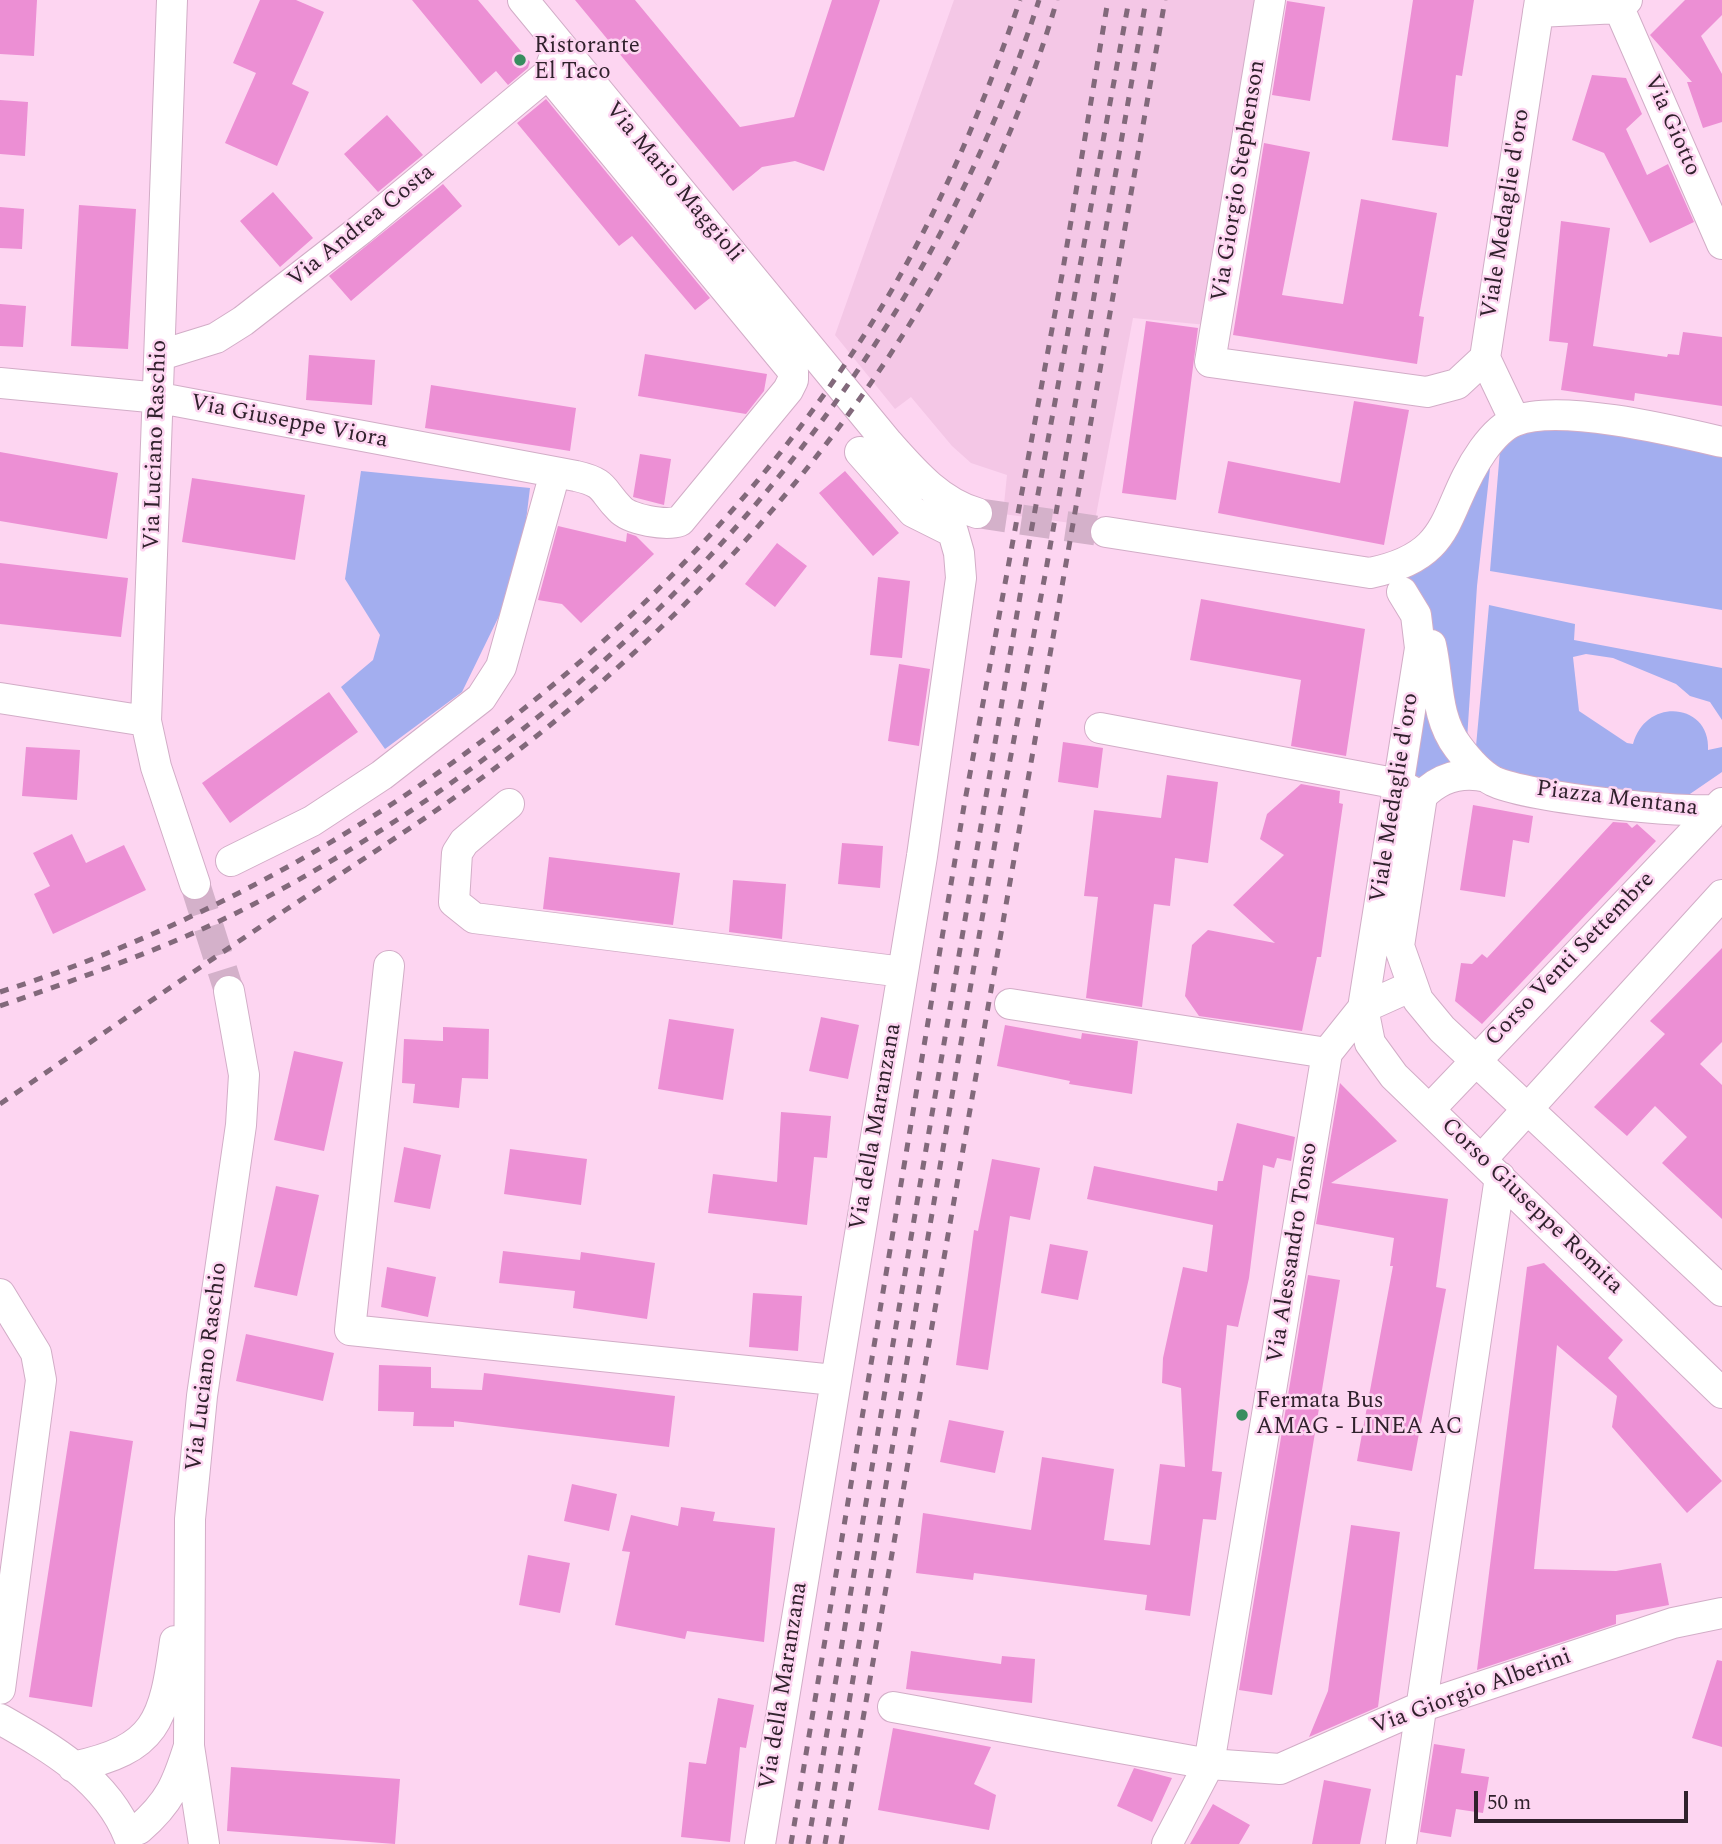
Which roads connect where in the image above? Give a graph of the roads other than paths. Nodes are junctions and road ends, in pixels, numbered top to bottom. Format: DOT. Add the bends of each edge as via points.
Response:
graph roads {
  1 [pos="172,0"];
  2 [pos="523,0"];
  3 [pos="1270,0"];
  4 [pos="1623,4"];
  5 [pos="1539,6"];
  6 [pos="548,74"];
  7 [pos="1722,244"];
  8 [pos="161,355"];
  9 [pos="1485,358"];
  10 [pos="0,383"];
  11 [pos="160,398"];
  12 [pos="1515,421"];
  13 [pos="1722,442"];
  14 [pos="860,452"];
  15 [pos="566,474"];
  16 [pos="977,513"];
  17 [pos="1106,532"];
  18 [pos="1370,573"];
  19 [pos="1402,592"];
  20 [pos="0,698"];
  21 [pos="146,721"];
  22 [pos="1100,728"];
  23 [pos="1487,777"];
  24 [pos="1410,790"];
  25 [pos="509,804"];
  26 [pos="1719,807"];
  27 [pos="231,861"];
  28 [pos="195,884"];
  29 [pos="1722,895"];
  30 [pos="389,966"];
  31 [pos="903,972"];
  32 [pos="1412,986"];
  33 [pos="229,991"];
  34 [pos="1010,1004"];
  35 [pos="1363,1008"];
  36 [pos="1327,1053"];
  37 [pos="1475,1061"];
  38 [pos="1527,1108"];
  39 [pos="1430,1109"];
  40 [pos="1491,1168"];
  41 [pos="1722,1291"];
  42 [pos="0,1294"];
  43 [pos="834,1380"];
  44 [pos="1722,1393"];
  45 [pos="190,1519"];
  46 [pos="1722,1613"];
  47 [pos="0,1689"];
  48 [pos="1423,1706"];
  49 [pos="893,1707"];
  50 [pos="0,1719"];
  51 [pos="189,1746"];
  52 [pos="1209,1763"];
  53 [pos="73,1767"];
  54 [pos="131,1837"];
  55 [pos="203,1844"];
  56 [pos="760,1844"];
  57 [pos="1167,1844"];
  58 [pos="1401,1844"];
  1 -- 8 [label="street, Via Luciano Raschio"];
  2 -- 6 [label="street" via="553,51 555,59"];
  2 -- 16 [label="street, Via Mario Maggioli" via="915,474 943,497"];
  3 -- 9 [label="street, Via Giorgio Stephenson" via="1210,362 1427,392 1457,384"];
  4 -- 5 [label="street"];
  4 -- 7 [label="street, Via Giotto"];
  5 -- 9 [label="street, Viale Medaglie d'oro"];
  6 -- 8 [label="street, Via Andrea Costa" via="243,321 216,338"];
  6 -- 15 [label="street, Via Giuseppe Viora" via="794,373 783,396 678,522 627,514 603,486"];
  8 -- 11 [label="street, Via Luciano Raschio"];
  9 -- 12 [label="street"];
  10 -- 11 [label="street, Via Giuseppe Viora"];
  11 -- 15 [label="street, Via Giuseppe Viora"];
  11 -- 21 [label="street, Via Luciano Raschio"];
  12 -- 13 [label="street" via="1570,416"];
  12 -- 18 [label="street" via="1489,442 1469,471 1454,511 1435,542 1412,560"];
  14 -- 31 [label="street, Via della Maranzana" via="913,512 953,532 959,553 961,578"];
  15 -- 27 [label="street" via="501,667 481,698 383,775 312,821"];
  17 -- 18 [label="street"];
  18 -- 19 [label="street, Piazza Mentana"];
  19 -- 23 [label="street, Piazza Mentana" via="1424,621 1434,659 1437,698 1449,733"];
  19 -- 24 [label="street, Viale Medaglie d'oro" via="1416,615 1420,648"];
  20 -- 21 [label="street"];
  21 -- 28 [label="street, Via Luciano Raschio" via="156,767"];
  22 -- 24 [label="street"];
  23 -- 24 [label="street, Viale Medaglie d'oro" via="1468,774"];
  23 -- 26 [label="street, Piazza Mentana" via="1509,786 1606,804"];
  24 -- 32 [label="street, Viale Medaglie d'oro" via="1399,946"];
  24 -- 35 [label="street, Viale Medaglie d'oro"];
  25 -- 31 [label="street" via="457,853 454,902 474,918"];
  26 -- 37 [label="street, Corso Venti Settembre"];
  29 -- 38 [label="street"];
  30 -- 43 [label="street" via="350,1330"];
  31 -- 43 [label="street, Via della Maranzana"];
  32 -- 35 [label="street, Via Alessandro Tonso"];
  32 -- 37 [label="street" via="1424,1010"];
  33 -- 45 [label="street, Via Luciano Raschio" via="244,1075 241,1125 202,1396"];
  34 -- 36 [label="street"];
  35 -- 36 [label="street, Via Alessandro Tonso"];
  35 -- 39 [label="street, Corso Giuseppe Romita" via="1366,1032 1376,1054"];
  36 -- 52 [label="street, Via Alessandro Tonso"];
  37 -- 38 [label="street"];
  37 -- 39 [label="street, Corso Venti Settembre"];
  38 -- 40 [label="street"];
  38 -- 41 [label="street"];
  39 -- 40 [label="street, Corso Giuseppe Romita"];
  40 -- 44 [label="street, Corso Giuseppe Romita"];
  40 -- 48 [label="street"];
  42 -- 47 [label="street" via="36,1353 41,1380"];
  43 -- 56 [label="street, Via della Maranzana"];
  45 -- 51 [label="street, Via Luciano Raschio"];
  45 -- 53 [label="street" via="171,1665 158,1718 140,1742 123,1752"];
  46 -- 48 [label="street, Via Giorgio Alberini" via="1673,1623"];
  48 -- 52 [label="street, Via Giorgio Alberini" via="1280,1769"];
  48 -- 58 [label="street"];
  49 -- 52 [label="street, Via Giorgio Alberini"];
  50 -- 53 [label="street" via="45,1744"];
  51 -- 54 [label="street" via="168,1801"];
  51 -- 55 [label="street"];
  52 -- 57 [label="street, Via Alessandro Tonso"];
  53 -- 54 [label="street" via="112,1803"];
  54 -- 55 [label="street" via="151,1824 176,1824"];
}
